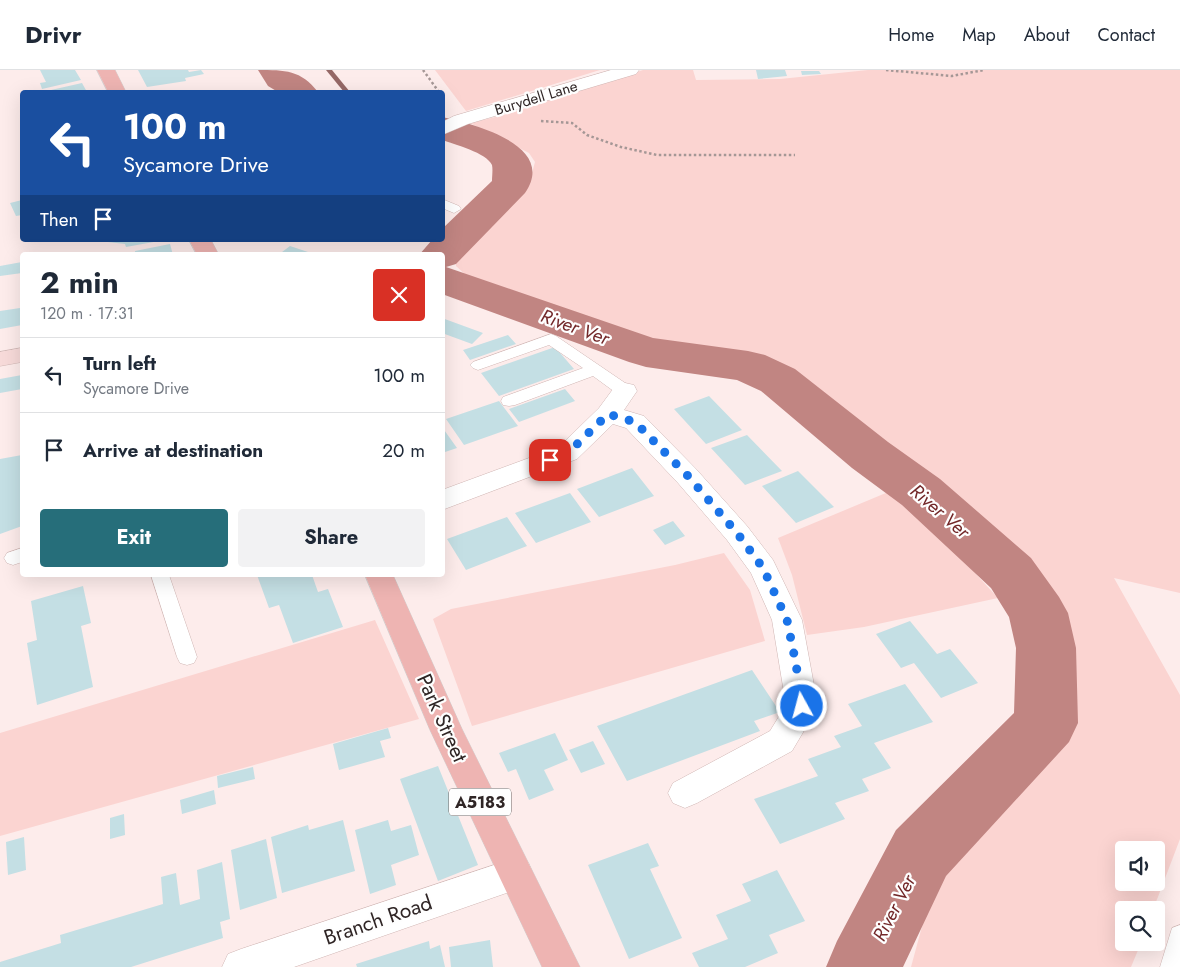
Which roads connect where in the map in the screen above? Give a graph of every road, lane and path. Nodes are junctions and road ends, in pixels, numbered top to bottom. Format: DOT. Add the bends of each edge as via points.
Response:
graph roads {
  1 [pos="106,70"];
  2 [pos="423,70"];
  3 [pos="630,70"];
  4 [pos="886,70"];
  5 [pos="984,70"];
  6 [pos="116,90"];
  7 [pos="438,90"];
  8 [pos="486,113"];
  9 [pos="445,128"];
  10 [pos="795,155"];
  11 [pos="20,355"];
  12 [pos="0,359"];
  13 [pos="478,365"];
  14 [pos="596,369"];
  15 [pos="625,391"];
  16 [pos="509,401"];
  17 [pos="608,414"];
  18 [pos="445,501"];
  19 [pos="161,577"];
  20 [pos="380,577"];
  21 [pos="187,657"];
  22 [pos="685,793"];
  23 [pos="515,874"];
  24 [pos="1179,938"];
  25 [pos="241,967"];
  26 [pos="561,967"];
  27 [pos="1172,967"];
  1 -- 6 [label="main road"];
  2 -- 7 [label="path"];
  3 -- 8 [label="street, Burydell Lane"];
  4 -- 5 [label="path" via="952,76"];
  8 -- 9 [label="street, Burydell Lane"];
  8 -- 10 [label="path" via="523,120 572,123 587,135 657,155"];
  11 -- 12 [label="street"];
  13 -- 14 [label="lane" via="551,339"];
  14 -- 15 [label="lane"];
  14 -- 16 [label="lane"];
  15 -- 17 [label="street"];
  17 -- 18 [label="street" via="568,453"];
  17 -- 22 [label="street" via="635,422 737,533 763,568 787,620 796,664 802,706 781,741"];
  19 -- 21 [label="lane"];
  20 -- 23 [label="main road, Park Street / A5183" via="446,730"];
  23 -- 25 [label="street, Branch Road"];
  23 -- 26 [label="main road, Park Street / A5183"];
  24 -- 27 [label="lane"];
}
